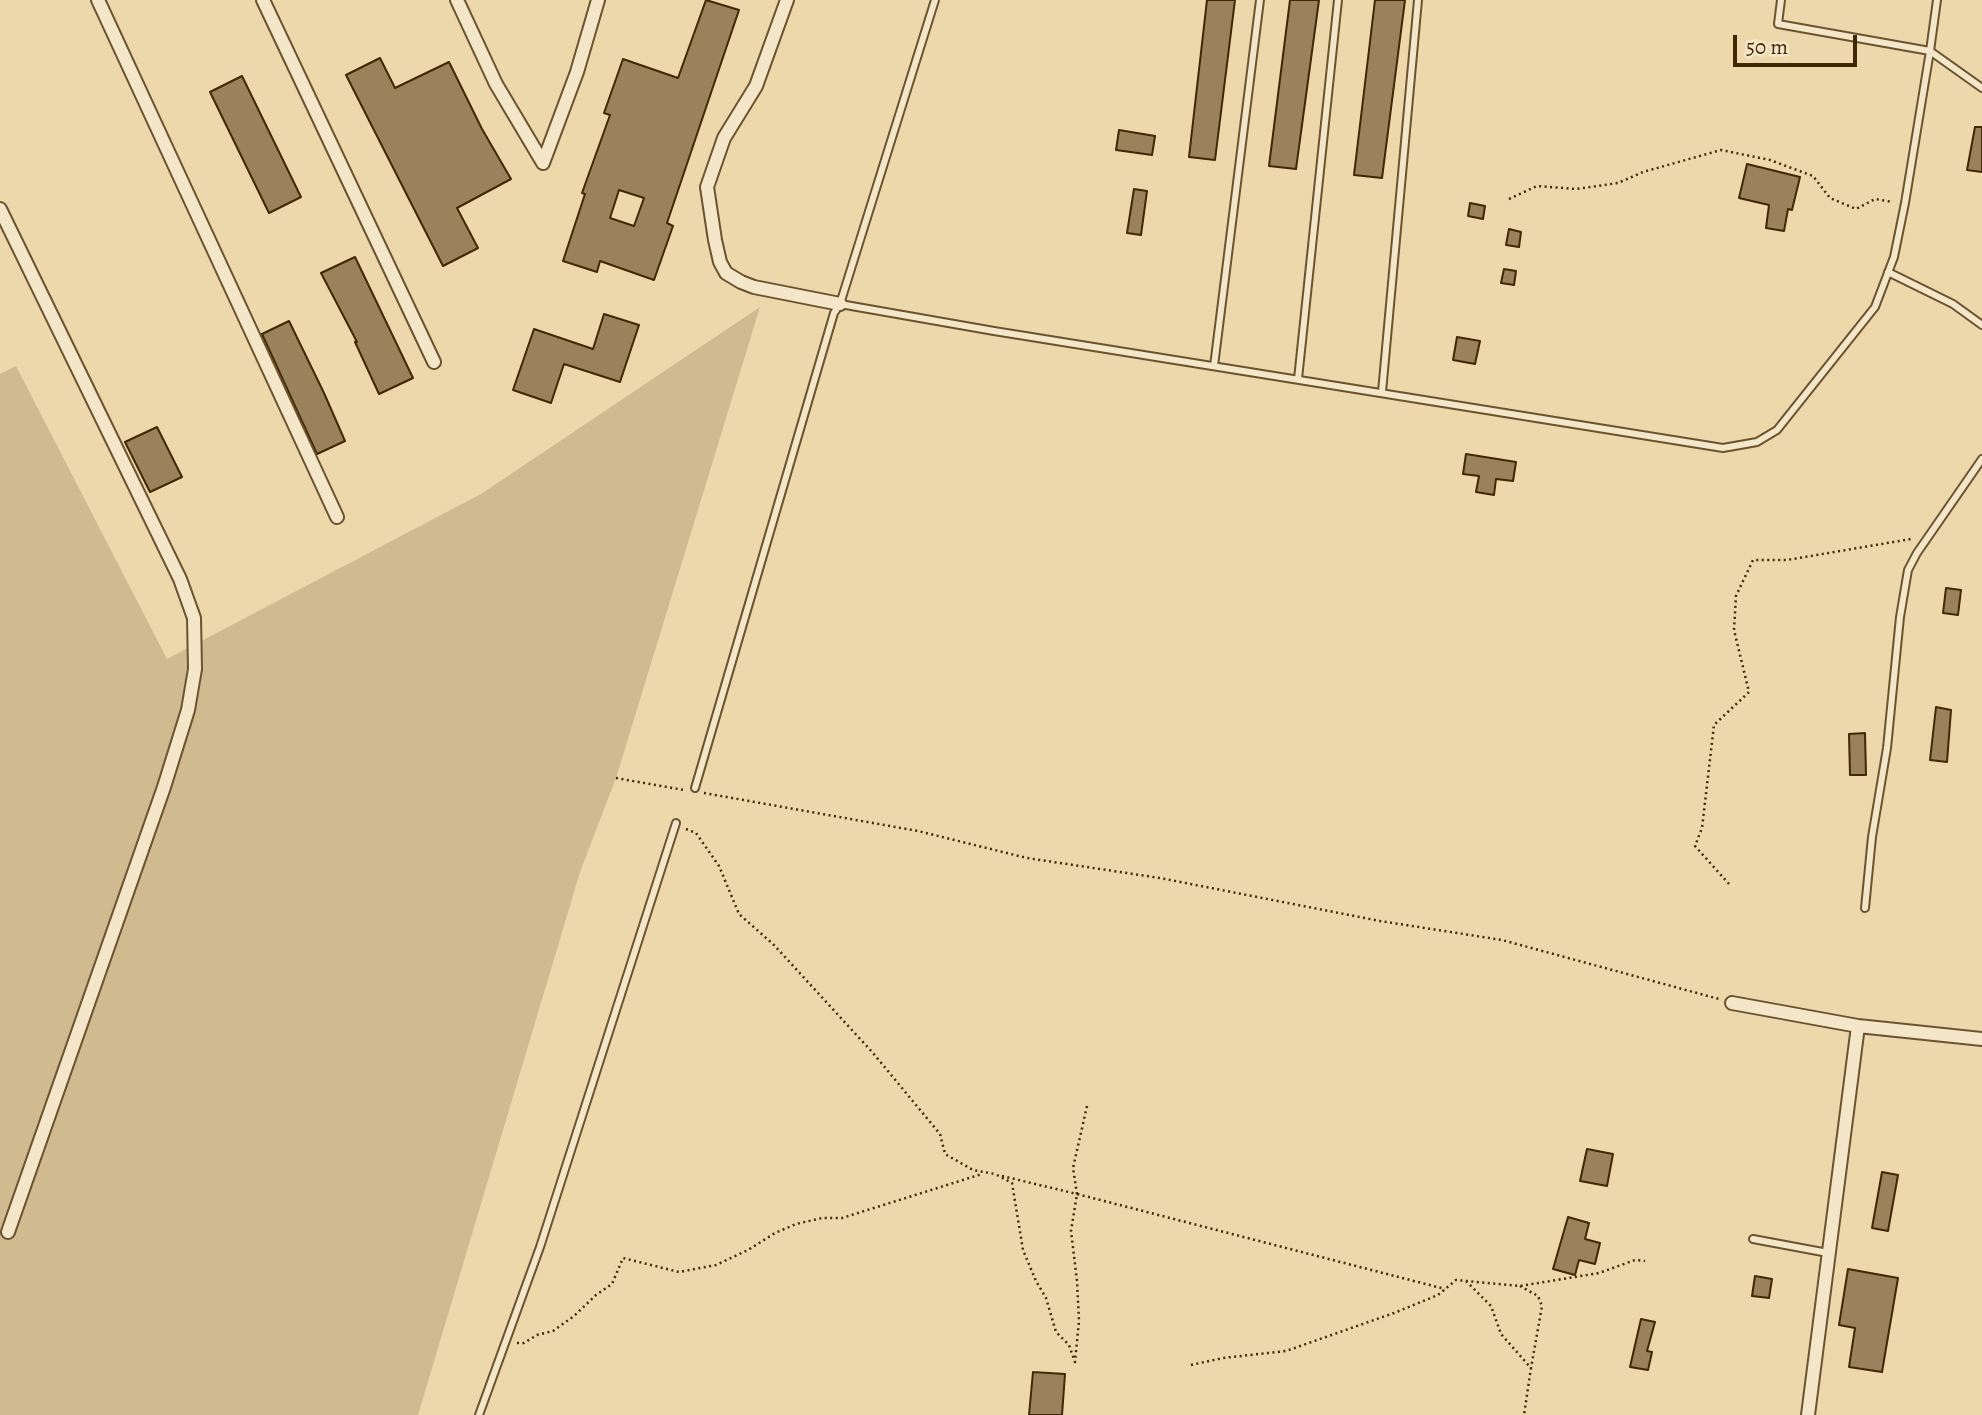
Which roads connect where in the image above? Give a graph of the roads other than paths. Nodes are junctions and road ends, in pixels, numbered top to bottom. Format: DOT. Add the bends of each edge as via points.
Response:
graph roads {
  1 [pos="98,0"];
  2 [pos="263,0"];
  3 [pos="457,0"];
  4 [pos="598,0"];
  5 [pos="787,0"];
  6 [pos="934,0"];
  7 [pos="1260,0"];
  8 [pos="1338,0"];
  9 [pos="1418,0"];
  10 [pos="1781,0"];
  11 [pos="1937,0"];
  12 [pos="1930,51"];
  13 [pos="1982,88"];
  14 [pos="0,209"];
  15 [pos="1888,272"];
  16 [pos="840,304"];
  17 [pos="1982,325"];
  18 [pos="434,362"];
  19 [pos="1214,366"];
  20 [pos="1298,379"];
  21 [pos="1382,392"];
  22 [pos="1982,458"];
  23 [pos="337,517"];
  24 [pos="696,790"];
  25 [pos="676,823"];
  26 [pos="1864,908"];
  27 [pos="1732,1003"];
  28 [pos="1858,1026"];
  29 [pos="1982,1039"];
  30 [pos="8,1232"];
  31 [pos="1752,1239"];
  32 [pos="1828,1253"];
  33 [pos="479,1415"];
  34 [pos="1808,1415"];
  1 -- 23 [label="street"];
  2 -- 18 [label="street"];
  3 -- 4 [label="street" via="496,84 543,163"];
  5 -- 16 [label="street" via="756,86 724,138 707,187 715,240 726,273 741,282"];
  6 -- 16 [label="lane"];
  7 -- 19 [label="lane"];
  8 -- 20 [label="lane"];
  9 -- 21 [label="lane"];
  10 -- 12 [label="lane" via="1778,24"];
  11 -- 12 [label="lane"];
  12 -- 13 [label="lane"];
  12 -- 15 [label="lane" via="1905,203"];
  14 -- 30 [label="street" via="180,579 194,618 195,669 188,710 164,787"];
  15 -- 17 [label="lane" via="1953,304"];
  15 -- 21 [label="lane" via="1875,307 1858,330 1777,430 1757,442 1723,447"];
  16 -- 19 [label="lane"];
  16 -- 24 [label="lane"];
  19 -- 20 [label="lane"];
  20 -- 21 [label="lane"];
  22 -- 26 [label="lane" via="1908,570"];
  25 -- 33 [label="lane" via="540,1247"];
  27 -- 28 [label="street"];
  28 -- 29 [label="street"];
  28 -- 32 [label="street"];
  31 -- 32 [label="lane"];
  32 -- 34 [label="street"];
}
